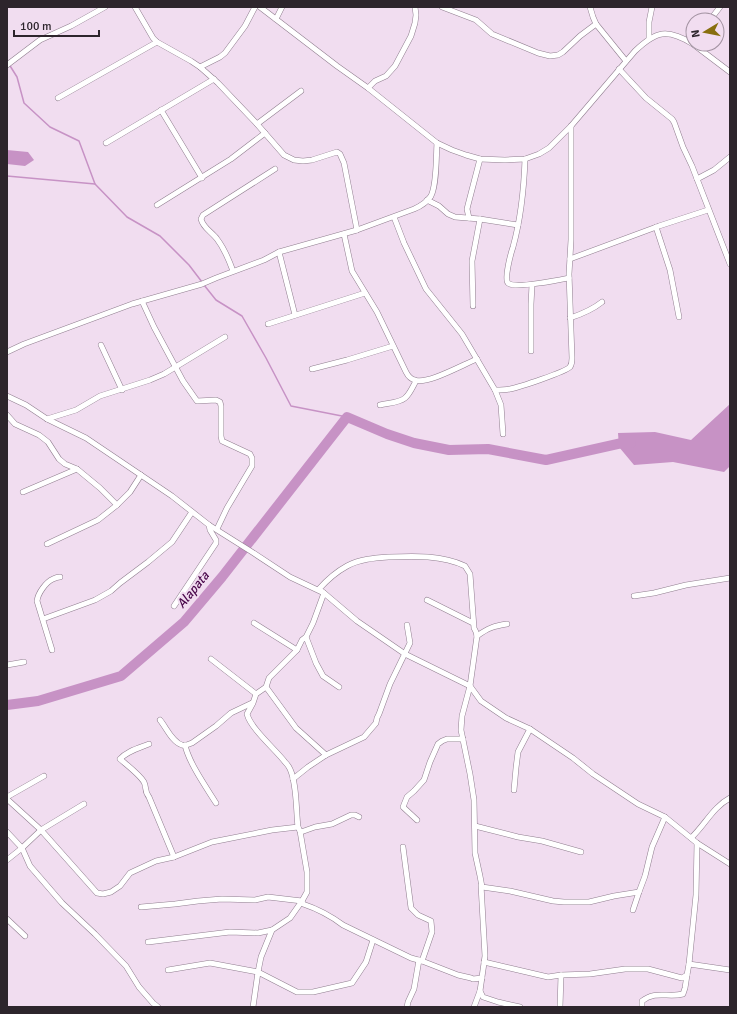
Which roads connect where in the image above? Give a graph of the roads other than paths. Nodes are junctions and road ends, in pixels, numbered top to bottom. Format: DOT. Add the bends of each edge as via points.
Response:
graph roads {
  1 [pos="105,7"];
  2 [pos="136,7"];
  3 [pos="255,7"];
  4 [pos="260,7"];
  5 [pos="282,7"];
  6 [pos="415,7"];
  7 [pos="442,7"];
  8 [pos="590,7"];
  9 [pos="652,7"];
  10 [pos="276,19"];
  11 [pos="596,24"];
  12 [pos="649,39"];
  13 [pos="685,40"];
  14 [pos="157,42"];
  15 [pos="704,52"];
  16 [pos="626,61"];
  17 [pos="7,65"];
  18 [pos="200,67"];
  19 [pos="619,69"];
  20 [pos="730,72"];
  21 [pos="214,79"];
  22 [pos="368,88"];
  23 [pos="302,91"];
  24 [pos="58,98"];
  25 [pos="162,110"];
  26 [pos="257,124"];
  27 [pos="571,126"];
  28 [pos="265,133"];
  29 [pos="106,143"];
  30 [pos="437,143"];
  31 [pos="730,157"];
  32 [pos="525,158"];
  33 [pos="480,159"];
  34 [pos="275,169"];
  35 [pos="202,178"];
  36 [pos="697,179"];
  37 [pos="427,200"];
  38 [pos="157,205"];
  39 [pos="708,210"];
  40 [pos="394,217"];
  41 [pos="469,218"];
  42 [pos="480,219"];
  43 [pos="518,225"];
  44 [pos="656,227"];
  45 [pos="357,230"];
  46 [pos="344,234"];
  47 [pos="279,252"];
  48 [pos="570,259"];
  49 [pos="730,264"];
  50 [pos="233,271"];
  51 [pos="569,278"];
  52 [pos="532,285"];
  53 [pos="365,293"];
  54 [pos="142,301"];
  55 [pos="602,302"];
  56 [pos="473,306"];
  57 [pos="295,315"];
  58 [pos="679,317"];
  59 [pos="570,318"];
  60 [pos="268,324"];
  61 [pos="225,337"];
  62 [pos="101,345"];
  63 [pos="393,346"];
  64 [pos="531,351"];
  65 [pos="7,352"];
  66 [pos="477,359"];
  67 [pos="176,367"];
  68 [pos="312,369"];
  69 [pos="416,381"];
  70 [pos="122,390"];
  71 [pos="495,390"];
  72 [pos="7,396"];
  73 [pos="380,405"];
  74 [pos="7,415"];
  75 [pos="47,419"];
  76 [pos="503,434"];
  77 [pos="77,469"];
  78 [pos="141,475"];
  79 [pos="23,492"];
  80 [pos="118,505"];
  81 [pos="192,512"];
  82 [pos="209,525"];
  83 [pos="217,530"];
  84 [pos="47,544"];
  85 [pos="60,577"];
  86 [pos="730,578"];
  87 [pos="324,593"];
  88 [pos="634,596"];
  89 [pos="427,600"];
  90 [pos="174,606"];
  91 [pos="43,619"];
  92 [pos="254,623"];
  93 [pos="473,624"];
  94 [pos="507,624"];
  95 [pos="408,625"];
  96 [pos="477,636"];
  97 [pos="306,637"];
  98 [pos="52,650"];
  99 [pos="297,650"];
  100 [pos="405,654"];
  101 [pos="211,660"];
  102 [pos="24,662"];
  103 [pos="7,665"];
  104 [pos="470,686"];
  105 [pos="266,687"];
  106 [pos="339,687"];
  107 [pos="256,694"];
  108 [pos="253,703"];
  109 [pos="160,720"];
  110 [pos="530,729"];
  111 [pos="463,739"];
  112 [pos="149,744"];
  113 [pos="184,745"];
  114 [pos="326,755"];
  115 [pos="44,776"];
  116 [pos="293,779"];
  117 [pos="514,790"];
  118 [pos="7,798"];
  119 [pos="730,798"];
  120 [pos="216,803"];
  121 [pos="84,804"];
  122 [pos="359,816"];
  123 [pos="665,816"];
  124 [pos="417,820"];
  125 [pos="475,826"];
  126 [pos="299,829"];
  127 [pos="40,830"];
  128 [pos="7,832"];
  129 [pos="691,838"];
  130 [pos="697,843"];
  131 [pos="403,847"];
  132 [pos="22,848"];
  133 [pos="582,852"];
  134 [pos="174,857"];
  135 [pos="7,860"];
  136 [pos="730,864"];
  137 [pos="480,876"];
  138 [pos="639,892"];
  139 [pos="302,901"];
  140 [pos="141,907"];
  141 [pos="633,910"];
  142 [pos="7,919"];
  143 [pos="272,930"];
  144 [pos="25,936"];
  145 [pos="373,940"];
  146 [pos="148,942"];
  147 [pos="421,961"];
  148 [pos="484,962"];
  149 [pos="689,964"];
  150 [pos="168,970"];
  151 [pos="730,970"];
  152 [pos="258,972"];
  153 [pos="561,975"];
  154 [pos="687,976"];
  155 [pos="482,978"];
  156 [pos="480,991"];
  157 [pos="503,1005"];
  158 [pos="158,1007"];
  159 [pos="253,1007"];
  160 [pos="407,1007"];
  161 [pos="474,1007"];
  162 [pos="520,1007"];
  163 [pos="560,1007"];
  164 [pos="642,1007"];
  1 -- 17 [label="street" via="40,40"];
  2 -- 14 [label="street"];
  3 -- 18 [label="street" via="245,26 225,53"];
  4 -- 10 [label="street"];
  5 -- 10 [label="street"];
  6 -- 22 [label="street" via="415,23 395,66 386,76"];
  7 -- 11 [label="street" via="476,20 492,34 550,56 563,52"];
  8 -- 11 [label="street"];
  9 -- 12 [label="street"];
  10 -- 22 [label="street"];
  11 -- 16 [label="street"];
  12 -- 13 [label="street" via="660,34 668,34"];
  12 -- 16 [label="street"];
  14 -- 18 [label="street"];
  14 -- 24 [label="street"];
  15 -- 20 [label="street"];
  16 -- 19 [label="street"];
  18 -- 21 [label="street"];
  19 -- 27 [label="street"];
  19 -- 36 [label="street" via="646,98 672,119"];
  21 -- 25 [label="street"];
  21 -- 26 [label="street"];
  22 -- 30 [label="street"];
  23 -- 26 [label="street"];
  25 -- 29 [label="street"];
  25 -- 35 [label="street"];
  26 -- 28 [label="street"];
  27 -- 32 [label="street" via="549,148"];
  27 -- 48 [label="street"];
  28 -- 35 [label="street"];
  28 -- 45 [label="street" via="284,155 294,160 312,160 337,152 340,154"];
  30 -- 33 [label="street"];
  30 -- 37 [label="street" via="434,189"];
  31 -- 36 [label="street"];
  32 -- 33 [label="street"];
  32 -- 43 [label="street"];
  33 -- 41 [label="street" via="467,209"];
  34 -- 50 [label="street" via="203,215 201,219 203,225 217,239"];
  35 -- 38 [label="street"];
  36 -- 39 [label="street"];
  37 -- 40 [label="street" via="422,205"];
  37 -- 41 [label="street" via="455,217"];
  39 -- 44 [label="street"];
  39 -- 49 [label="street"];
  40 -- 45 [label="street"];
  40 -- 66 [label="street" via="426,289 462,334"];
  41 -- 42 [label="street"];
  42 -- 43 [label="street"];
  42 -- 56 [label="street" via="472,260"];
  43 -- 52 [label="street" via="507,280 513,285"];
  44 -- 48 [label="street"];
  44 -- 58 [label="street" via="670,270"];
  45 -- 46 [label="street"];
  46 -- 47 [label="street"];
  46 -- 53 [label="street" via="352,271"];
  47 -- 50 [label="street"];
  47 -- 57 [label="street"];
  48 -- 51 [label="street"];
  50 -- 54 [label="street" via="205,283"];
  51 -- 52 [label="street"];
  51 -- 59 [label="street"];
  52 -- 64 [label="street"];
  53 -- 57 [label="street"];
  53 -- 63 [label="street"];
  54 -- 65 [label="street"];
  54 -- 67 [label="street"];
  55 -- 59 [label="street" via="587,312"];
  57 -- 60 [label="street"];
  59 -- 71 [label="street" via="570,367 518,387"];
  61 -- 67 [label="street"];
  62 -- 70 [label="street"];
  63 -- 68 [label="street"];
  63 -- 69 [label="street" via="406,372"];
  66 -- 69 [label="street" via="433,378"];
  66 -- 71 [label="street"];
  67 -- 70 [label="street"];
  67 -- 83 [label="street" via="197,401 220,402 222,441 250,454 252,458 252,466"];
  69 -- 73 [label="street" via="404,399"];
  70 -- 75 [label="street" via="100,396 76,410"];
  71 -- 76 [label="street" via="501,405"];
  72 -- 75 [label="street"];
  74 -- 77 [label="street" via="15,424 39,435 48,442 59,459"];
  75 -- 78 [label="street" via="86,438"];
  77 -- 79 [label="street"];
  77 -- 80 [label="street"];
  78 -- 80 [label="street"];
  78 -- 81 [label="street"];
  80 -- 84 [label="street" via="98,520"];
  81 -- 82 [label="street"];
  81 -- 91 [label="street" via="172,542 111,591 95,600"];
  82 -- 83 [label="street"];
  82 -- 90 [label="street" via="216,543"];
  83 -- 87 [label="street" via="290,577"];
  85 -- 91 [label="street" via="49,582 38,596 37,601"];
  86 -- 88 [label="street"];
  87 -- 93 [label="street" via="319,589 336,573 362,561 413,556 438,558 466,566 470,574"];
  87 -- 97 [label="street"];
  87 -- 100 [label="street" via="357,621"];
  89 -- 93 [label="street"];
  91 -- 98 [label="street"];
  92 -- 99 [label="street"];
  93 -- 96 [label="street"];
  94 -- 96 [label="street" via="494,626"];
  95 -- 100 [label="street" via="410,643"];
  96 -- 104 [label="street"];
  97 -- 99 [label="street"];
  97 -- 106 [label="street" via="323,676"];
  99 -- 105 [label="street" via="269,678"];
  100 -- 104 [label="street"];
  100 -- 114 [label="street" via="390,684 376,723 364,737"];
  101 -- 107 [label="street"];
  102 -- 103 [label="street"];
  104 -- 110 [label="street" via="481,702"];
  104 -- 111 [label="street" via="462,716"];
  105 -- 107 [label="street"];
  105 -- 114 [label="street" via="296,728"];
  107 -- 108 [label="street"];
  108 -- 113 [label="street" via="231,713 192,743"];
  108 -- 116 [label="street" via="247,714 248,718 290,768"];
  109 -- 113 [label="street" via="176,741"];
  110 -- 117 [label="street" via="518,752"];
  110 -- 123 [label="street" via="638,804"];
  111 -- 124 [label="street" via="447,739 438,744 424,780 407,796 403,807"];
  111 -- 125 [label="street" via="474,800"];
  112 -- 134 [label="street" via="127,753 120,759 143,780 146,793"];
  113 -- 120 [label="street"];
  114 -- 116 [label="street"];
  115 -- 118 [label="street"];
  116 -- 126 [label="street"];
  118 -- 127 [label="street"];
  119 -- 129 [label="street" via="717,808"];
  121 -- 127 [label="street"];
  122 -- 126 [label="street" via="351,815 332,824 315,826 301,832"];
  123 -- 129 [label="street"];
  123 -- 138 [label="street" via="652,847"];
  125 -- 133 [label="street"];
  125 -- 137 [label="street" via="475,853"];
  126 -- 134 [label="street" via="272,830 212,842"];
  126 -- 139 [label="street" via="307,872 307,892"];
  127 -- 132 [label="street"];
  127 -- 134 [label="street" via="97,893 111,892 120,886 130,873"];
  128 -- 132 [label="street"];
  129 -- 130 [label="street"];
  130 -- 136 [label="street"];
  130 -- 149 [label="street" via="696,895"];
  131 -- 147 [label="street" via="411,908 418,915 431,920 432,932"];
  132 -- 135 [label="street"];
  132 -- 158 [label="street" via="30,866 69,911 126,966 139,987"];
  137 -- 138 [label="street" via="482,886 553,901 589,902"];
  137 -- 148 [label="street"];
  138 -- 141 [label="street"];
  139 -- 140 [label="street" via="268,897 255,900 198,900"];
  139 -- 143 [label="street" via="290,918"];
  139 -- 145 [label="street" via="343,926"];
  142 -- 144 [label="street"];
  143 -- 146 [label="street" via="258,933 230,932"];
  143 -- 152 [label="street"];
  145 -- 147 [label="street"];
  145 -- 152 [label="street" via="366,962 352,983 313,992 296,992"];
  147 -- 155 [label="street" via="458,975 473,979"];
  147 -- 160 [label="street"];
  148 -- 153 [label="street" via="548,977"];
  148 -- 155 [label="street"];
  149 -- 151 [label="street"];
  149 -- 154 [label="street"];
  150 -- 152 [label="street" via="210,963"];
  152 -- 159 [label="street"];
  153 -- 154 [label="street" via="648,969 682,978"];
  153 -- 163 [label="street"];
  154 -- 164 [label="street" via="683,994 653,995 642,1001"];
  155 -- 156 [label="street"];
  156 -- 157 [label="street" via="483,997"];
  156 -- 161 [label="street"];
  157 -- 162 [label="street"];
}
